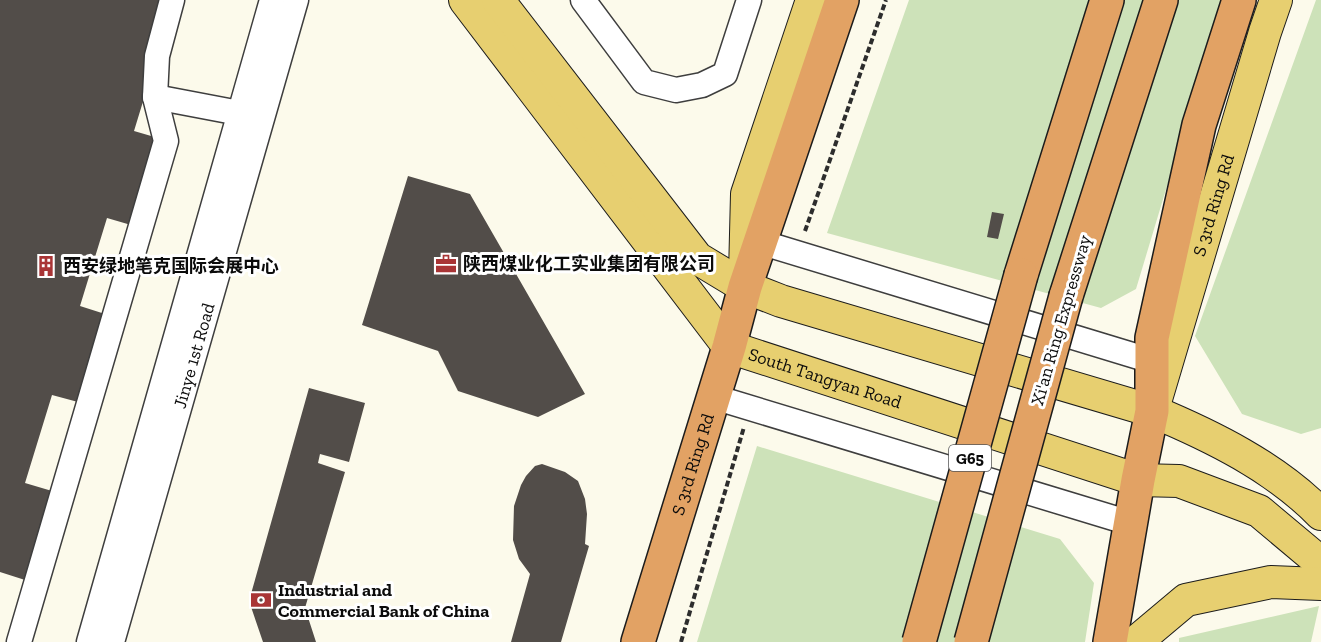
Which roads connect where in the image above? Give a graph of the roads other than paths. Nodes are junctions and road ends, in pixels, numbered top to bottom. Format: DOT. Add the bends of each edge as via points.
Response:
graph roads {
  1 [pos="172,0"];
  2 [pos="272,0"];
  3 [pos="296,0"];
  4 [pos="465,0"];
  5 [pos="499,0"];
  6 [pos="583,0"];
  7 [pos="749,0"];
  8 [pos="812,0"];
  9 [pos="842,0"];
  10 [pos="1107,0"];
  11 [pos="1161,0"];
  12 [pos="1239,0"];
  13 [pos="1276,0"];
  14 [pos="155,98"];
  15 [pos="251,116"];
  16 [pos="760,242"];
  17 [pos="745,287"];
  18 [pos="729,347"];
  19 [pos="1152,361"];
  20 [pos="714,397"];
  21 [pos="1152,411"];
  22 [pos="1138,480"];
  23 [pos="1319,503"];
  24 [pos="1130,523"];
  25 [pos="1318,582"];
  26 [pos="19,642"];
  27 [pos="89,642"];
  28 [pos="112,642"];
  29 [pos="638,642"];
  30 [pos="919,642"];
  31 [pos="971,642"];
  32 [pos="1110,642"];
  33 [pos="1136,642"];
  1 -- 14 [label="street" via="157,56"];
  2 -- 15 [label="street, Jinye 1st Road"];
  3 -- 15 [label="street, Jinye 1st Road"];
  4 -- 18 [label="main road, South Tangyan Road"];
  5 -- 17 [label="main road" via="696,258"];
  6 -- 7 [label="street" via="644,82 676,90 702,85 725,74"];
  8 -- 17 [label="main road, S 3rd Ring Rd" via="747,194"];
  9 -- 16 [label="highway, S 3rd Ring Rd"];
  10 -- 30 [label="highway, G65, bridge" via="1021,275"];
  11 -- 31 [label="highway, Xi'an Ring Expressway / G65, bridge" via="1066,296"];
  12 -- 19 [label="highway, S 3rd Ring Rd" via="1199,125 1152,338"];
  13 -- 21 [label="main road, S 3rd Ring Rd"];
  14 -- 15 [label="street"];
  14 -- 26 [label="street" via="166,141"];
  15 -- 27 [label="street, Jinye 1st Road"];
  15 -- 28 [label="street, Jinye 1st Road"];
  16 -- 17 [label="highway, S 3rd Ring Rd"];
  16 -- 19 [label="street"];
  17 -- 18 [label="highway, S 3rd Ring Rd"];
  17 -- 21 [label="main road"];
  18 -- 20 [label="highway, S 3rd Ring Rd"];
  18 -- 22 [label="main road, South Tangyan Road"];
  19 -- 21 [label="highway, S 3rd Ring Rd"];
  20 -- 24 [label="street"];
  20 -- 29 [label="highway, S 3rd Ring Rd"];
  21 -- 22 [label="highway, S 3rd Ring Rd"];
  21 -- 23 [label="main road" via="1187,425 1278,475"];
  22 -- 24 [label="highway, S 3rd Ring Rd"];
  22 -- 25 [label="main road, South Tangyan Road" via="1179,481 1259,511"];
  24 -- 32 [label="highway, S 3rd Ring Rd"];
  25 -- 33 [label="main road" via="1271,582 1186,600"];
}
